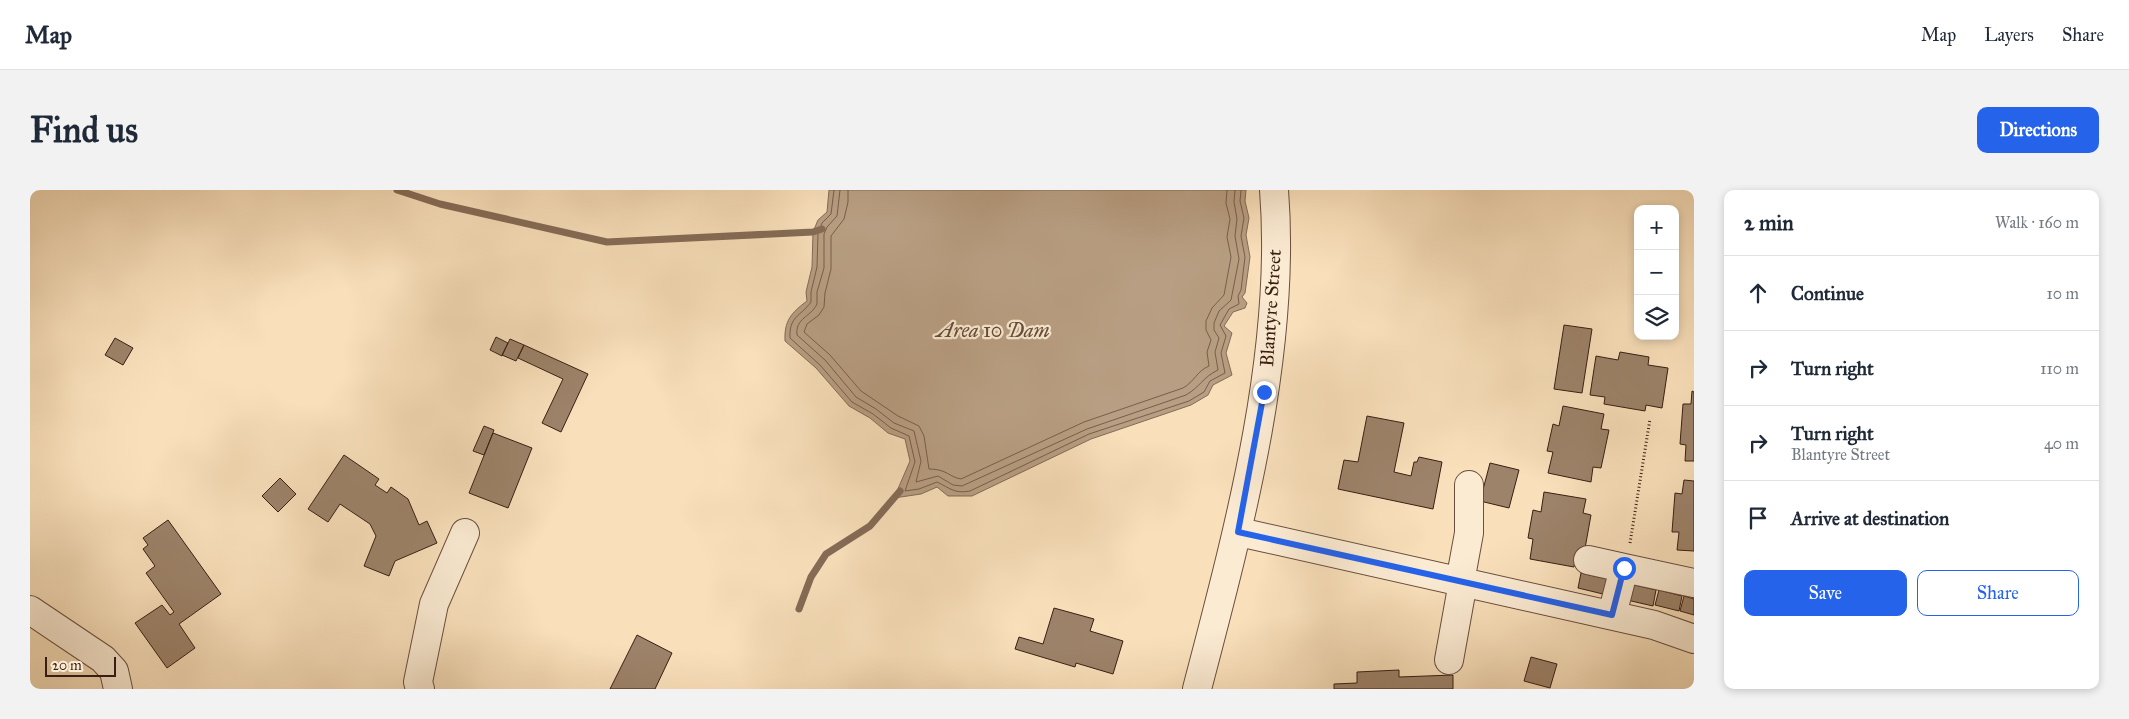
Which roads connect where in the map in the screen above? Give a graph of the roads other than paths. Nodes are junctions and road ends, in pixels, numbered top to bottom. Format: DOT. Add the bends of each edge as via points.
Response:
graph roads {
  1 [pos="1274,190"];
  2 [pos="1469,485"];
  3 [pos="1238,532"];
  4 [pos="466,533"];
  5 [pos="1588,560"];
  6 [pos="1624,568"];
  7 [pos="1461,582"];
  8 [pos="1694,583"];
  9 [pos="30,610"];
  10 [pos="1612,615"];
  11 [pos="1694,639"];
  12 [pos="1449,660"];
  13 [pos="118,689"];
  14 [pos="420,689"];
  15 [pos="1197,689"];
  1 -- 3 [label="street, Blantyre Street" via="1273,307 1264,392"];
  2 -- 7 [label="street" via="1469,533"];
  3 -- 7 [label="street"];
  3 -- 15 [label="street, Blantyre Street"];
  4 -- 14 [label="street" via="434,604 418,682"];
  5 -- 6 [label="street"];
  6 -- 8 [label="street"];
  6 -- 10 [label="street"];
  7 -- 10 [label="street"];
  7 -- 12 [label="street"];
  9 -- 13 [label="street" via="103,659 114,671"];
  10 -- 11 [label="street"];
}
